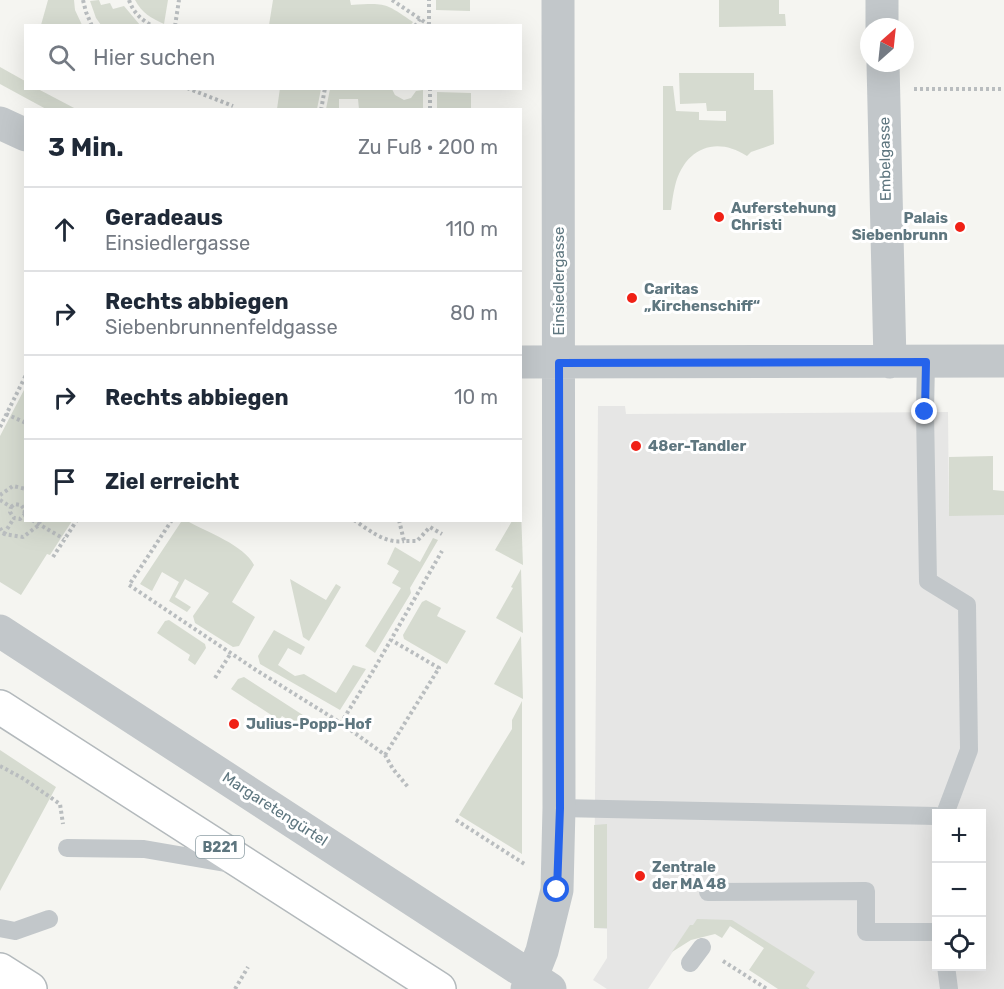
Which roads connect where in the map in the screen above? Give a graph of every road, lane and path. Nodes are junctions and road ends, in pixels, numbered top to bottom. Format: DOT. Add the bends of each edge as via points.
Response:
graph roads {
  1 [pos="83,0"];
  2 [pos="129,0"];
  3 [pos="179,0"];
  4 [pos="392,0"];
  5 [pos="429,0"];
  6 [pos="558,0"];
  7 [pos="882,0"];
  8 [pos="882,18"];
  9 [pos="420,20"];
  10 [pos="91,24"];
  11 [pos="149,24"];
  12 [pos="175,24"];
  13 [pos="417,24"];
  14 [pos="427,24"];
  15 [pos="429,24"];
  16 [pos="883,76"];
  17 [pos="1004,89"];
  18 [pos="192,90"];
  19 [pos="325,90"];
  20 [pos="430,90"];
  21 [pos="233,106"];
  22 [pos="321,108"];
  23 [pos="430,108"];
  24 [pos="0,123"];
  25 [pos="24,134"];
  26 [pos="1004,361"];
  27 [pos="522,362"];
  28 [pos="890,362"];
  29 [pos="926,362"];
  30 [pos="559,363"];
  31 [pos="24,379"];
  32 [pos="6,414"];
  33 [pos="24,422"];
  34 [pos="0,427"];
  35 [pos="24,489"];
  36 [pos="0,495"];
  37 [pos="0,500"];
  38 [pos="24,501"];
  39 [pos="21,505"];
  40 [pos="11,507"];
  41 [pos="24,509"];
  42 [pos="24,517"];
  43 [pos="14,518"];
  44 [pos="76,522"];
  45 [pos="171,522"];
  46 [pos="357,522"];
  47 [pos="399,522"];
  48 [pos="40,523"];
  49 [pos="0,528"];
  50 [pos="4,534"];
  51 [pos="442,534"];
  52 [pos="64,539"];
  53 [pos="404,541"];
  54 [pos="442,551"];
  55 [pos="53,557"];
  56 [pos="0,631"];
  57 [pos="392,640"];
  58 [pos="231,654"];
  59 [pos="215,678"];
  60 [pos="0,707"];
  61 [pos="340,723"];
  62 [pos="385,755"];
  63 [pos="0,766"];
  64 [pos="408,787"];
  65 [pos="560,808"];
  66 [pos="947,809"];
  67 [pos="932,816"];
  68 [pos="456,820"];
  69 [pos="67,848"];
  70 [pos="253,868"];
  71 [pos="557,886"];
  72 [pos="708,892"];
  73 [pos="49,919"];
  74 [pos="0,928"];
  75 [pos="932,932"];
  76 [pos="702,947"];
  77 [pos="690,963"];
  78 [pos="248,967"];
  79 [pos="0,970"];
  80 [pos="947,971"];
  81 [pos="537,985"];
  82 [pos="30,989"];
  83 [pos="234,989"];
  84 [pos="439,989"];
  85 [pos="767,989"];
  86 [pos="949,989"];
  1 -- 10 [label="path"];
  2 -- 11 [label="path" via="136,14"];
  3 -- 12 [label="path"];
  4 -- 9 [label="path"];
  5 -- 15 [label="path"];
  6 -- 30 [label="street, Einsiedlergasse"];
  7 -- 8 [label="street"];
  9 -- 13 [label="path"];
  9 -- 14 [label="path"];
  16 -- 17 [label="path"];
  16 -- 28 [label="street, Embelgasse"];
  18 -- 21 [label="path"];
  19 -- 22 [label="path"];
  20 -- 23 [label="path"];
  24 -- 25 [label="street"];
  26 -- 29 [label="street"];
  27 -- 30 [label="street"];
  28 -- 29 [label="street"];
  28 -- 30 [label="street"];
  29 -- 66 [label="lane" via="928,581 967,605 969,750"];
  30 -- 65 [label="street, Einsiedlergasse"];
  31 -- 32 [label="path"];
  32 -- 33 [label="path"];
  32 -- 34 [label="path"];
  35 -- 36 [label="path" via="13,486"];
  37 -- 40 [label="path"];
  38 -- 39 [label="path"];
  39 -- 40 [label="path"];
  39 -- 41 [label="path"];
  40 -- 43 [label="path"];
  42 -- 43 [label="path"];
  43 -- 50 [label="path"];
  44 -- 52 [label="path"];
  45 -- 58 [label="path" via="129,585"];
  46 -- 53 [label="path" via="380,537"];
  47 -- 53 [label="path"];
  48 -- 50 [label="path" via="23,537"];
  48 -- 52 [label="path"];
  49 -- 50 [label="path"];
  51 -- 53 [label="path" via="430,527 417,541"];
  52 -- 55 [label="path"];
  54 -- 57 [label="path"];
  56 -- 81 [label="street, Margaretengürtel"];
  57 -- 61 [label="path"];
  57 -- 62 [label="path" via="439,668"];
  58 -- 59 [label="path"];
  58 -- 61 [label="path"];
  60 -- 70 [label="main road, B221"];
  61 -- 62 [label="path"];
  62 -- 64 [label="path"];
  63 -- 69 [label="path" via="60,804"];
  65 -- 67 [label="lane"];
  65 -- 71 [label="street, Einsiedlergasse"];
  68 -- 71 [label="path"];
  69 -- 70 [label="lane" via="144,849"];
  70 -- 84 [label="main road, B221"];
  71 -- 81 [label="street, Einsiedlergasse"];
  72 -- 75 [label="lane" via="866,891 866,932"];
  73 -- 74 [label="lane" via="15,931"];
  76 -- 77 [label="lane"];
  76 -- 85 [label="path"];
  78 -- 83 [label="path"];
  79 -- 82 [label="main road"];
  80 -- 86 [label="lane"];
}
